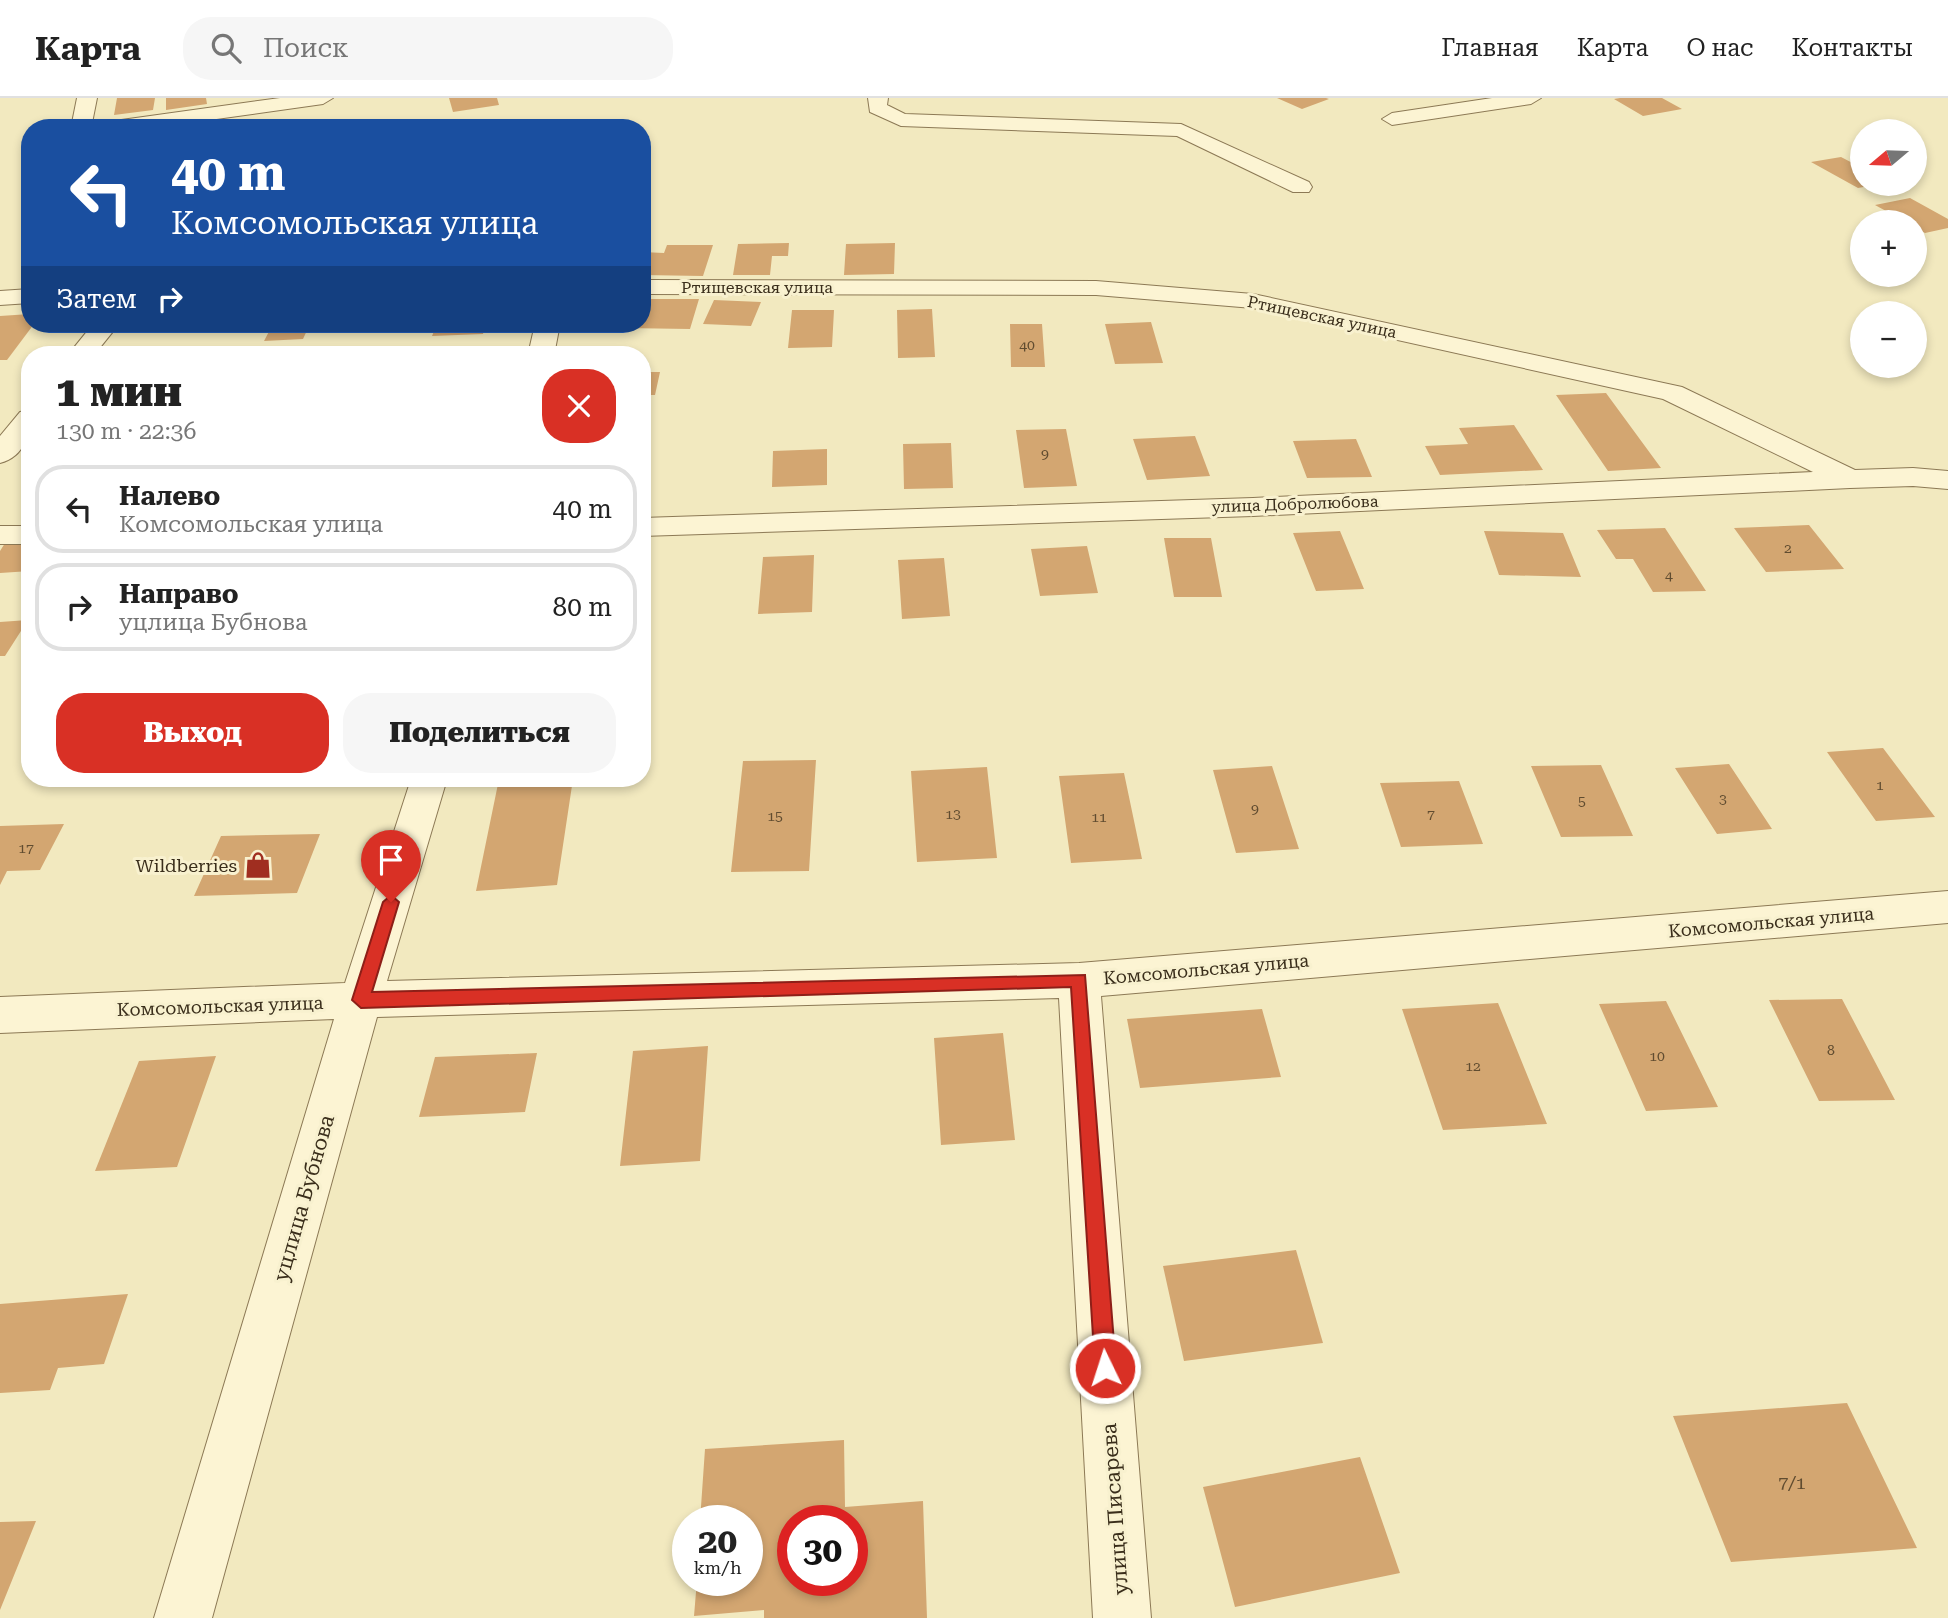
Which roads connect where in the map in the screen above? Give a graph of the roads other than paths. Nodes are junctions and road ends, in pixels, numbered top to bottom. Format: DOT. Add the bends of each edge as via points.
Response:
graph roads {
  1 [pos="87,98"];
  2 [pos="323,98"];
  3 [pos="878,98"];
  4 [pos="1531,98"];
  5 [pos="83,119"];
  6 [pos="172,119"];
  7 [pos="1391,119"];
  8 [pos="1301,187"];
  9 [pos="651,287"];
  10 [pos="21,297"];
  11 [pos="0,298"];
  12 [pos="21,429"];
  13 [pos="0,454"];
  14 [pos="1850,479"];
  15 [pos="1948,481"];
  16 [pos="651,527"];
  17 [pos="0,535"];
  18 [pos="21,535"];
  19 [pos="427,787"];
  20 [pos="1948,907"];
  21 [pos="1079,980"];
  22 [pos="361,1000"];
  23 [pos="0,1015"];
  24 [pos="183,1618"];
  25 [pos="1122,1618"];
  1 -- 5 [label="street"];
  2 -- 6 [label="street"];
  3 -- 8 [label="street" via="877,108 901,120 1181,130"];
  4 -- 7 [label="street"];
  9 -- 14 [label="street, Ртищевская улица" via="1097,288 1253,301 1672,393"];
  10 -- 11 [label="street"];
  12 -- 13 [label="street"];
  14 -- 15 [label="street, улица Добролюбова"];
  14 -- 16 [label="street, улица Добролюбова" via="1253,507"];
  17 -- 18 [label="street"];
  19 -- 22 [label="street, уцлица Бубнова"];
  20 -- 21 [label="street, Комсомольская улица"];
  21 -- 22 [label="street, Комсомольская улица"];
  21 -- 25 [label="street, улица Писарева"];
  22 -- 23 [label="street, Комсомольская улица"];
  22 -- 24 [label="street, уцлица Бубнова"];
}
